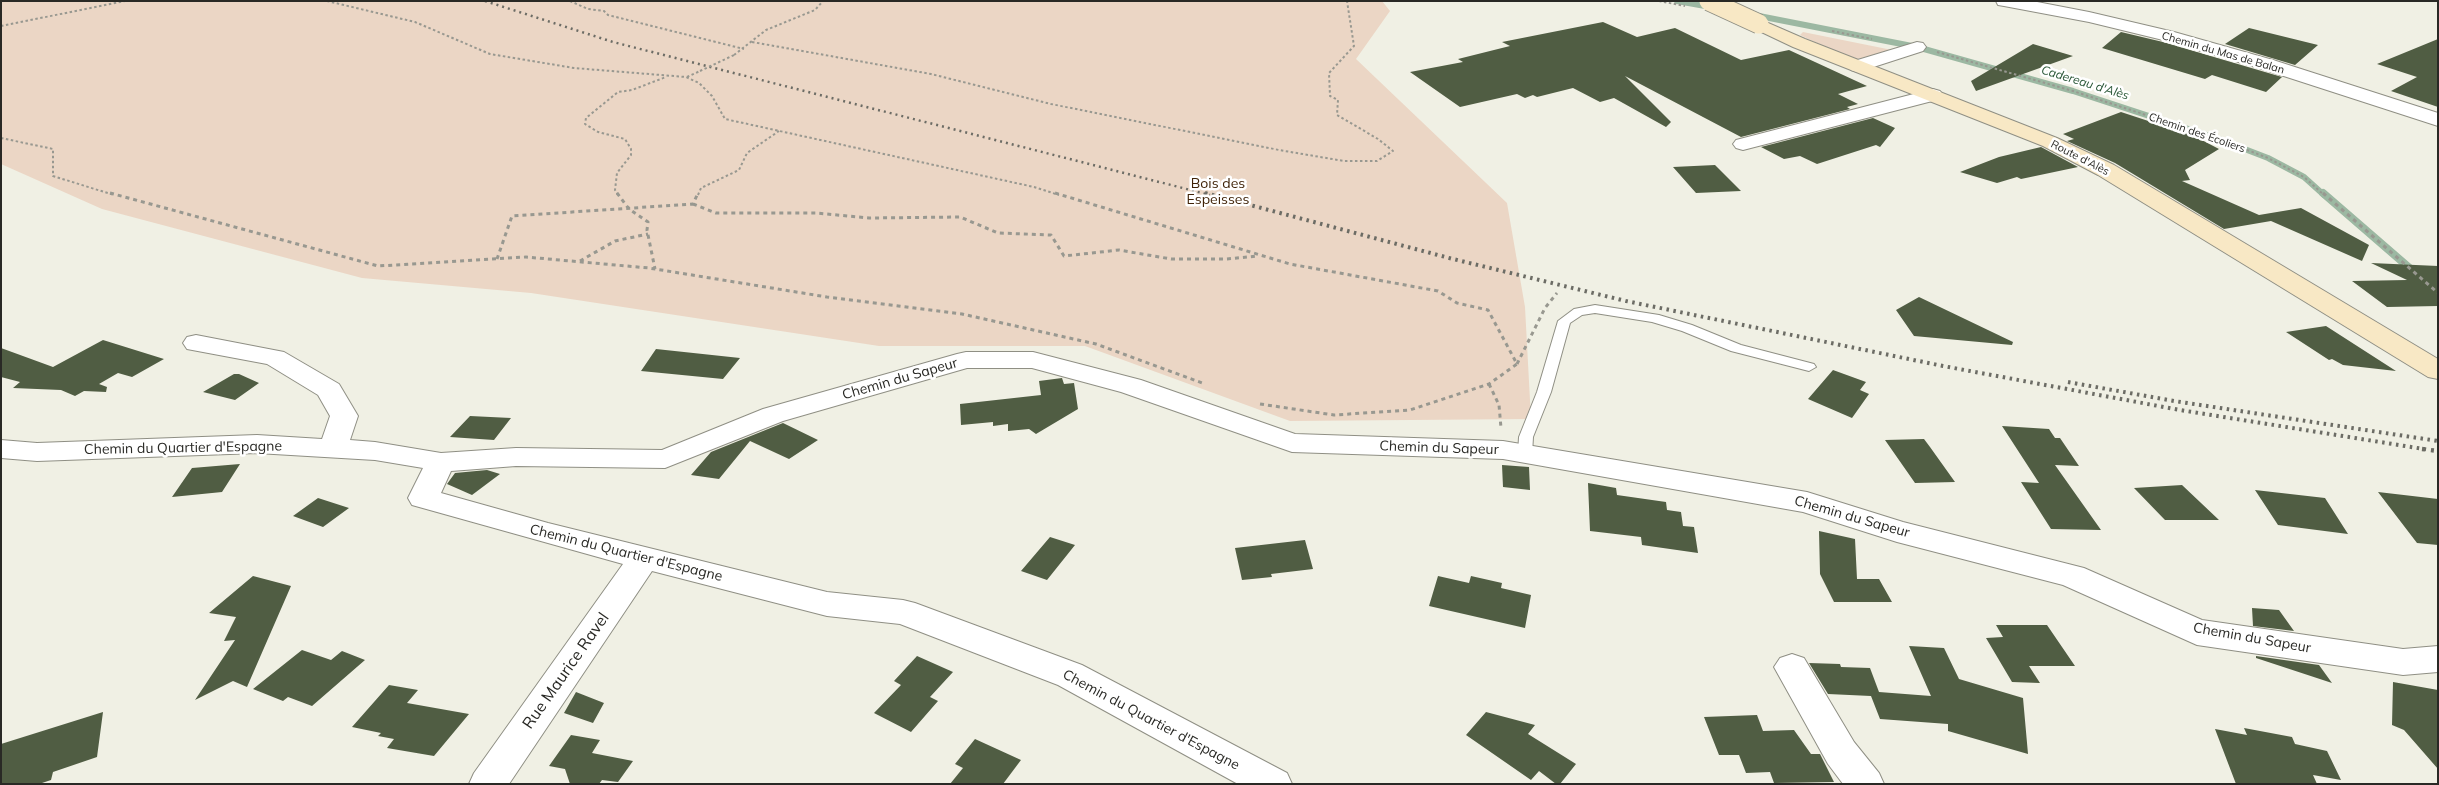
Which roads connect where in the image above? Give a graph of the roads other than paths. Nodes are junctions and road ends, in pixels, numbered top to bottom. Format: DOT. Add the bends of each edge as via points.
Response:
graph roads {
  1 [pos="1709,1"];
  2 [pos="2004,1"];
  3 [pos="1917,47"];
  4 [pos="1858,66"];
  5 [pos="1932,95"];
  6 [pos="2438,120"];
  7 [pos="1743,144"];
  8 [pos="196,343"];
  9 [pos="1809,367"];
  10 [pos="2434,370"];
  11 [pos="332,448"];
  12 [pos="1,449"];
  13 [pos="1514,452"];
  14 [pos="441,462"];
  15 [pos="644,558"];
  16 [pos="2438,659"];
  17 [pos="1792,666"];
  18 [pos="488,784"];
  19 [pos="1273,784"];
  20 [pos="1865,784"];
  1 -- 4 [label="main road, Route d'Alès, bridge"];
  2 -- 6 [label="street, Chemin du Mas de Balan" via="2168,36"];
  3 -- 4 [label="street"];
  4 -- 5 [label="main road, Route d'Alès"];
  5 -- 7 [label="street"];
  5 -- 10 [label="main road, Route d'Alès" via="2050,142 2106,170"];
  8 -- 11 [label="street" via="275,358 329,390 344,416"];
  9 -- 13 [label="lane" via="1736,348 1654,318 1595,309 1578,312 1564,321 1544,392 1526,437"];
  11 -- 12 [label="street, Chemin du Quartier d'Espagne" via="256,444 37,452"];
  11 -- 14 [label="street, Chemin du Quartier d'Espagne" via="375,451"];
  13 -- 14 [label="street, Chemin du Sapeur" via="1292,443 1131,386 1032,360 966,360 773,415 665,459 516,457"];
  13 -- 16 [label="street, Chemin du Sapeur" via="1807,502 1897,531 2074,576 2197,632 2403,662"];
  14 -- 15 [label="street, Chemin du Quartier d'Espagne" via="423,498"];
  15 -- 18 [label="street, Rue Maurice Ravel"];
  15 -- 19 [label="street, Chemin du Quartier d'Espagne" via="828,604 902,612 1070,675"];
  17 -- 20 [label="street" via="1841,753"];
}
